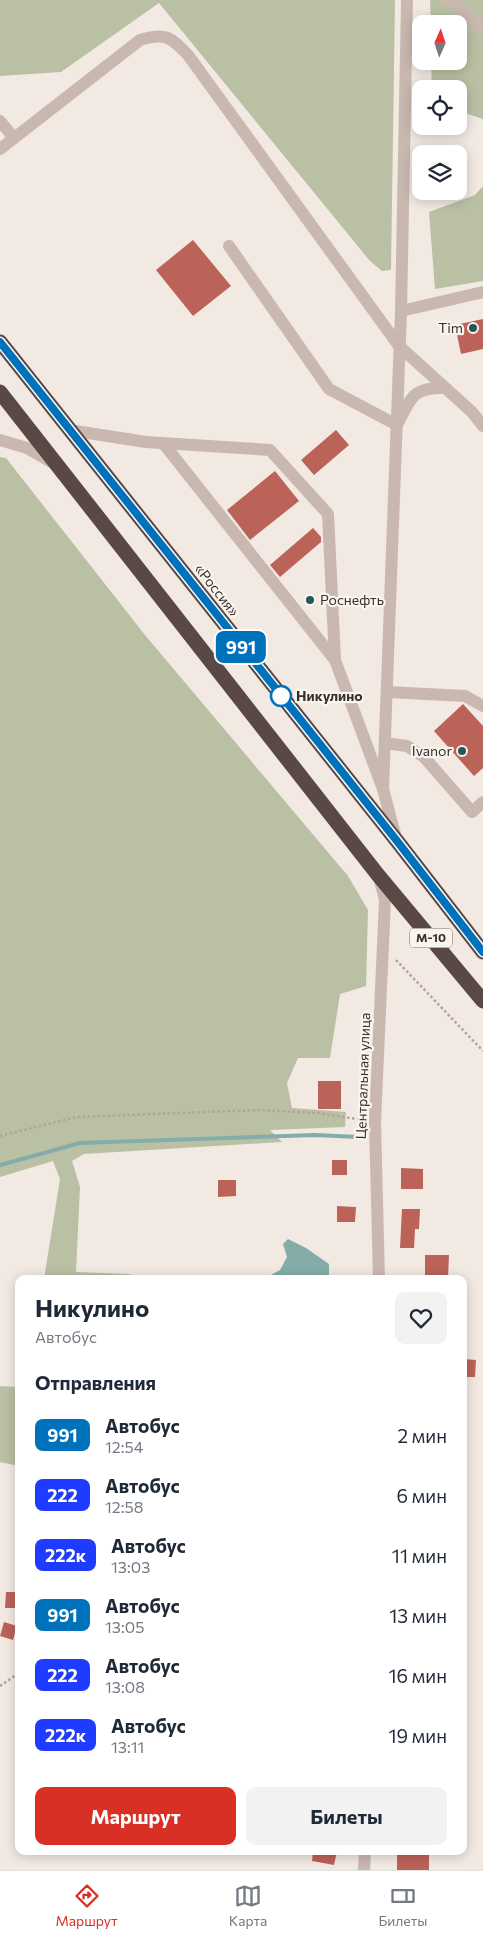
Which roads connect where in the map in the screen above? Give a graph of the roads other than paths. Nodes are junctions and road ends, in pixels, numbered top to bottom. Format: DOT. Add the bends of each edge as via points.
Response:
graph roads {
  1 [pos="407,0"];
  2 [pos="448,0"];
  3 [pos="483,29"];
  4 [pos="0,121"];
  5 [pos="14,138"];
  6 [pos="0,149"];
  7 [pos="229,246"];
  8 [pos="483,292"];
  9 [pos="401,311"];
  10 [pos="0,342"];
  11 [pos="399,346"];
  12 [pos="445,388"];
  13 [pos="0,392"];
  14 [pos="397,425"];
  15 [pos="483,426"];
  16 [pos="70,430"];
  17 [pos="0,440"];
  18 [pos="163,443"];
  19 [pos="58,466"];
  20 [pos="335,660"];
  21 [pos="387,692"];
  22 [pos="483,706"];
  23 [pos="385,743"];
  24 [pos="384,789"];
  25 [pos="483,802"];
  26 [pos="397,841"];
  27 [pos="378,875"];
  28 [pos="483,952"];
  29 [pos="483,1001"];
  30 [pos="378,1275"];
  31 [pos="365,1855"];
  32 [pos="364,1870"];
  1 -- 9 [label="street"];
  2 -- 3 [label="street"];
  4 -- 5 [label="street"];
  5 -- 6 [label="street"];
  5 -- 11 [label="street" via="140,40 164,36 174,40"];
  7 -- 14 [label="street" via="329,389"];
  8 -- 9 [label="street"];
  9 -- 11 [label="street"];
  10 -- 16 [label="highway, «Россия» / М-10"];
  11 -- 12 [label="street"];
  11 -- 14 [label="street"];
  12 -- 14 [label="street" via="430,387 413,395"];
  12 -- 15 [label="street"];
  13 -- 19 [label="highway, М-10"];
  14 -- 21 [label="street"];
  16 -- 18 [label="street"];
  16 -- 26 [label="highway, «Россия» / М-10"];
  17 -- 19 [label="street" via="27,448"];
  18 -- 20 [label="street"];
  18 -- 20 [label="street" via="270,450 328,514"];
  19 -- 27 [label="highway, М-10"];
  20 -- 24 [label="street"];
  21 -- 22 [label="street" via="466,696"];
  21 -- 23 [label="street"];
  23 -- 24 [label="street"];
  23 -- 25 [label="street" via="407,746 424,757 472,812"];
  24 -- 26 [label="street"];
  26 -- 28 [label="highway, «Россия» / М-10"];
  27 -- 29 [label="highway, М-10"];
  27 -- 30 [label="street, Центральная улица" via="384,900 375,1122"];
  31 -- 32 [label="street"];
}
